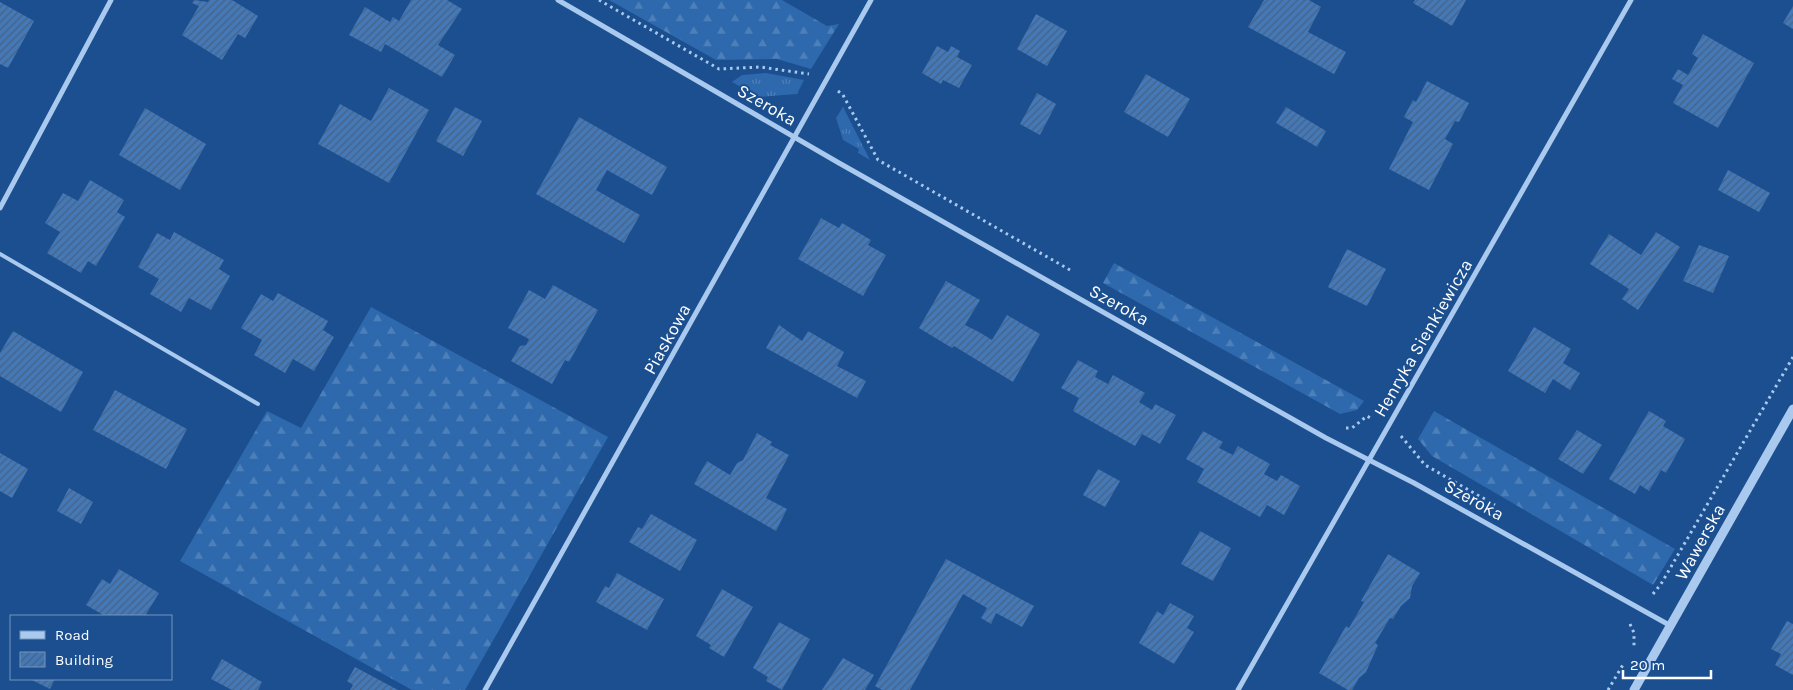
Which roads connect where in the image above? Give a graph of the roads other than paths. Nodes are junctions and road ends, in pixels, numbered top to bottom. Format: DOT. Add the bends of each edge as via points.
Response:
graph roads {
  1 [pos="111,0"];
  2 [pos="558,0"];
  3 [pos="871,0"];
  4 [pos="1631,0"];
  5 [pos="796,138"];
  6 [pos="0,208"];
  7 [pos="0,254"];
  8 [pos="258,404"];
  9 [pos="1793,409"];
  10 [pos="1368,461"];
  11 [pos="1671,626"];
  12 [pos="485,690"];
  13 [pos="1238,690"];
  14 [pos="1634,690"];
  1 -- 6 [label="street"];
  2 -- 5 [label="street, Szeroka"];
  3 -- 5 [label="street, Piaskowa"];
  4 -- 10 [label="street, Henryka Sienkiewicza"];
  5 -- 10 [label="street, Szeroka"];
  5 -- 12 [label="street, Piaskowa"];
  7 -- 8 [label="lane"];
  9 -- 11 [label="street, Wawerska"];
  10 -- 11 [label="street, Szeroka" via="1423,488"];
  10 -- 13 [label="street, Henryka Sienkiewicza"];
  11 -- 14 [label="street, Wawerska"];
}
